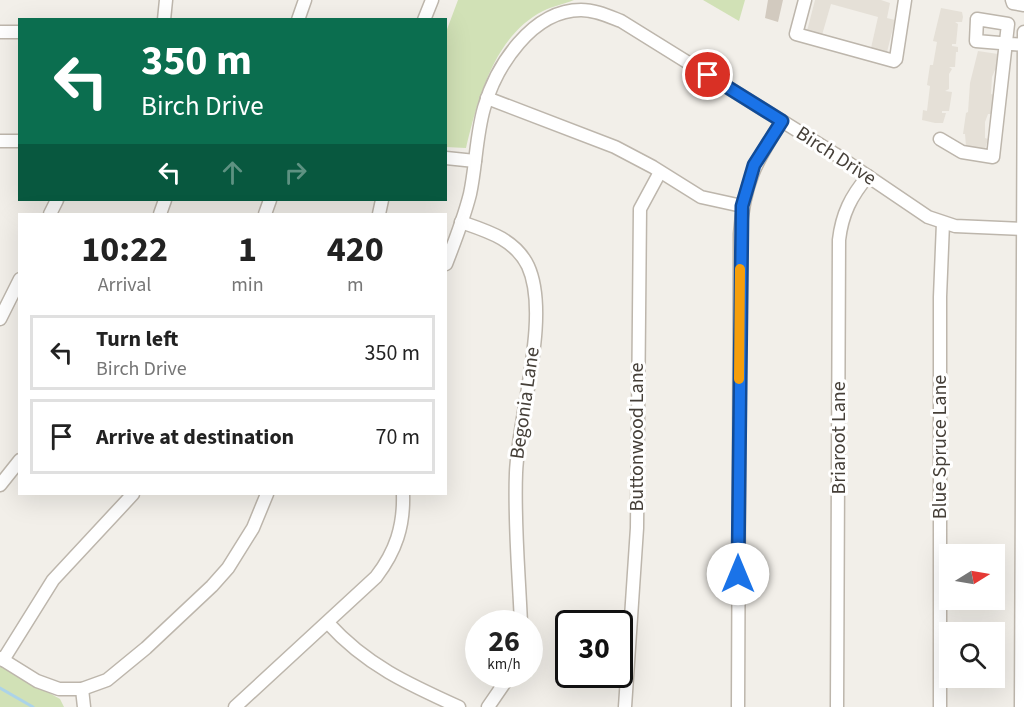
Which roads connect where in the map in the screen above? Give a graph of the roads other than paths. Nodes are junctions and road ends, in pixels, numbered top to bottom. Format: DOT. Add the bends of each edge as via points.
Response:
graph roads {
  1 [pos="166,0"];
  2 [pos="304,0"];
  3 [pos="432,0"];
  4 [pos="805,0"];
  5 [pos="905,0"];
  6 [pos="1012,0"];
  7 [pos="1024,5"];
  8 [pos="164,18"];
  9 [pos="299,18"];
  10 [pos="425,18"];
  11 [pos="0,32"];
  12 [pos="18,32"];
  13 [pos="1024,32"];
  14 [pos="1024,45"];
  15 [pos="487,98"];
  16 [pos="1024,120"];
  17 [pos="782,121"];
  18 [pos="940,139"];
  19 [pos="0,141"];
  20 [pos="18,141"];
  21 [pos="447,158"];
  22 [pos="475,161"];
  23 [pos="660,172"];
  24 [pos="868,176"];
  25 [pos="742,206"];
  26 [pos="461,222"];
  27 [pos="943,223"];
  28 [pos="1023,229"];
  29 [pos="447,261"];
  30 [pos="18,283"];
  31 [pos="0,319"];
  32 [pos="1023,331"];
  33 [pos="18,462"];
  34 [pos="0,485"];
  35 [pos="132,495"];
  36 [pos="267,495"];
  37 [pos="403,495"];
  38 [pos="521,610"];
  39 [pos="328,623"];
  40 [pos="2,659"];
  41 [pos="501,688"];
  42 [pos="82,689"];
  43 [pos="84,707"];
  44 [pos="235,707"];
  45 [pos="459,707"];
  46 [pos="488,707"];
  47 [pos="625,707"];
  48 [pos="738,707"];
  49 [pos="837,707"];
  50 [pos="940,707"];
  51 [pos="1021,707"];
  1 -- 8 [label="street"];
  2 -- 9 [label="street"];
  3 -- 10 [label="street"];
  4 -- 5 [label="street" via="796,34 894,61"];
  6 -- 7 [label="street"];
  11 -- 12 [label="street"];
  13 -- 14 [label="street"];
  14 -- 16 [label="street"];
  14 -- 18 [label="street" via="1007,45 993,157 962,152"];
  15 -- 17 [label="street, Birch Drive" via="505,62 526,37 561,13 595,11 621,21"];
  15 -- 22 [label="street, Birch Drive"];
  15 -- 23 [label="street" via="615,147"];
  16 -- 28 [label="street"];
  17 -- 24 [label="street, Birch Drive"];
  17 -- 25 [label="street" via="754,165"];
  19 -- 20 [label="street"];
  21 -- 22 [label="street"];
  22 -- 26 [label="street, Birch Drive"];
  23 -- 25 [label="street" via="701,197"];
  23 -- 47 [label="street, Buttonwood Lane" via="640,209 637,518"];
  24 -- 27 [label="street, Birch Drive" via="916,210"];
  24 -- 49 [label="street, Briaroot Lane" via="850,199 839,240"];
  25 -- 48 [label="street"];
  26 -- 29 [label="street, Birch Drive"];
  26 -- 38 [label="street, Begonia Lane" via="508,241 525,260 532,281 533,350 516,473"];
  27 -- 28 [label="street, Birch Drive" via="974,229"];
  27 -- 50 [label="street, Blue Spruce Lane"];
  28 -- 32 [label="street"];
  30 -- 31 [label="street"];
  32 -- 51 [label="street"];
  33 -- 34 [label="street"];
  35 -- 40 [label="street" via="52,580"];
  36 -- 42 [label="street" via="240,551 213,586 118,672"];
  37 -- 39 [label="street" via="400,534 386,564"];
  39 -- 44 [label="street"];
  39 -- 45 [label="street" via="367,660"];
  40 -- 42 [label="street" via="50,686"];
  41 -- 46 [label="street"];
  42 -- 43 [label="street"];
}
